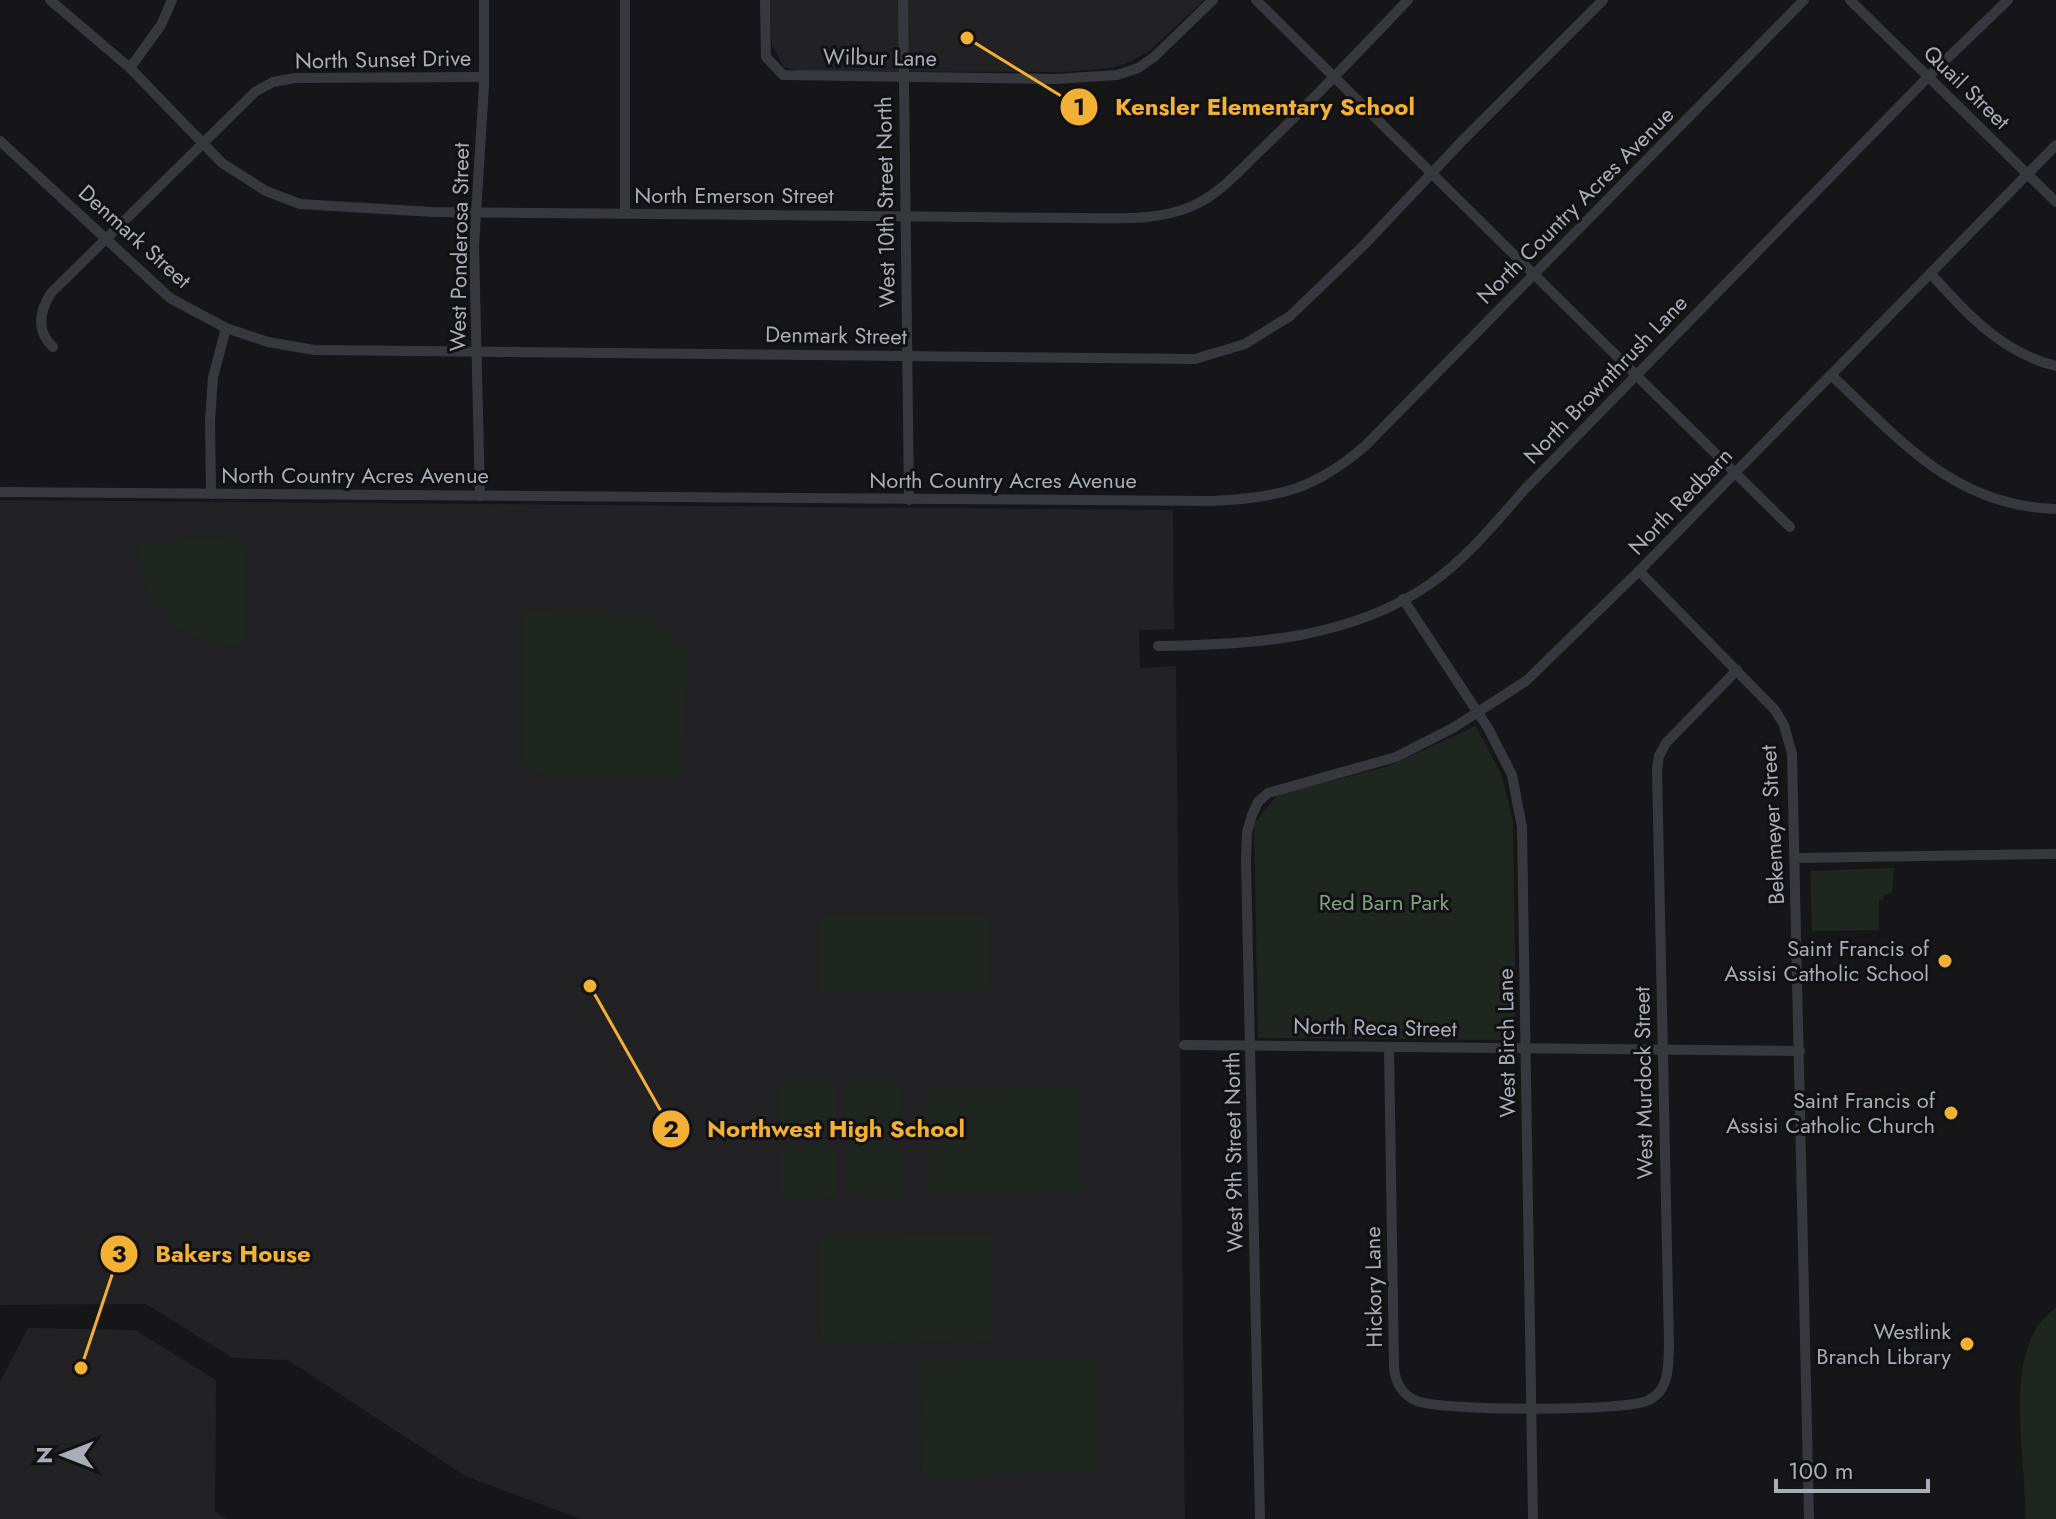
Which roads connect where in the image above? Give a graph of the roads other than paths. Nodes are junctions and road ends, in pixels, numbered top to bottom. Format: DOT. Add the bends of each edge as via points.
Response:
graph roads {
  1 [pos="50,0"];
  2 [pos="172,0"];
  3 [pos="484,0"];
  4 [pos="625,0"];
  5 [pos="765,0"];
  6 [pos="903,0"];
  7 [pos="1213,0"];
  8 [pos="1256,0"];
  9 [pos="1408,0"];
  10 [pos="1603,0"];
  11 [pos="1804,0"];
  12 [pos="1850,0"];
  13 [pos="2008,0"];
  14 [pos="130,68"];
  15 [pos="484,77"];
  16 [pos="1335,77"];
  17 [pos="1928,77"];
  18 [pos="904,78"];
  19 [pos="0,141"];
  20 [pos="202,144"];
  21 [pos="2056,145"];
  22 [pos="1432,172"];
  23 [pos="2028,175"];
  24 [pos="2056,202"];
  25 [pos="475,212"];
  26 [pos="625,214"];
  27 [pos="906,217"];
  28 [pos="105,239"];
  29 [pos="1931,274"];
  30 [pos="1534,275"];
  31 [pos="226,328"];
  32 [pos="53,347"];
  33 [pos="476,352"];
  34 [pos="907,356"];
  35 [pos="2056,366"];
  36 [pos="1831,375"];
  37 [pos="1636,376"];
  38 [pos="1734,474"];
  39 [pos="0,492"];
  40 [pos="211,494"];
  41 [pos="480,496"];
  42 [pos="909,500"];
  43 [pos="2056,509"];
  44 [pos="1790,527"];
  45 [pos="1639,571"];
  46 [pos="1403,599"];
  47 [pos="1158,646"];
  48 [pos="1737,670"];
  49 [pos="1478,713"];
  50 [pos="1271,791"];
  51 [pos="2056,854"];
  52 [pos="1796,858"];
  53 [pos="1184,1045"];
  54 [pos="1250,1045"];
  55 [pos="1389,1047"];
  56 [pos="1526,1049"];
  57 [pos="1663,1050"];
  58 [pos="1800,1051"];
  59 [pos="1531,1408"];
  60 [pos="1260,1519"];
  61 [pos="1533,1519"];
  62 [pos="1809,1519"];
  1 -- 14 [label="street, North Emerson Street"];
  2 -- 14 [label="street"];
  3 -- 15 [label="street, West Ponderosa Street"];
  4 -- 26 [label="street"];
  5 -- 18 [label="street, Wilbur Lane" via="766,57 783,75"];
  6 -- 18 [label="street, West 10th Street North"];
  7 -- 18 [label="street, Wilbur Lane" via="1154,57 1117,75"];
  8 -- 16 [label="street"];
  9 -- 16 [label="street, North Emerson Street"];
  10 -- 22 [label="street, Denmark Street"];
  11 -- 30 [label="street, North Country Acres Avenue"];
  12 -- 17 [label="street, Quail Street"];
  13 -- 17 [label="street, North Brownthrush Lane"];
  14 -- 20 [label="street, North Emerson Street"];
  15 -- 20 [label="street, North Sunset Drive" via="273,82 255,92"];
  15 -- 25 [label="street, West Ponderosa Street"];
  16 -- 22 [label="street"];
  16 -- 27 [label="street, North Emerson Street" via="1224,186 1186,209 1145,217"];
  17 -- 23 [label="street, Quail Street"];
  17 -- 37 [label="street, North Brownthrush Lane"];
  18 -- 27 [label="street, West 10th Street North"];
  19 -- 28 [label="street, Denmark Street"];
  20 -- 25 [label="street, North Emerson Street" via="244,180 300,204"];
  20 -- 28 [label="street, North Sunset Drive"];
  21 -- 23 [label="street, North Redbarn"];
  22 -- 30 [label="street"];
  22 -- 34 [label="street, Denmark Street" via="1290,316 1245,344 1195,359"];
  23 -- 24 [label="street, Quail Street"];
  23 -- 29 [label="street, North Redbarn"];
  25 -- 26 [label="street, North Emerson Street"];
  25 -- 33 [label="street, West Ponderosa Street"];
  26 -- 27 [label="street, North Emerson Street"];
  27 -- 34 [label="street, West 10th Street North"];
  28 -- 31 [label="street, Denmark Street" via="170,298"];
  28 -- 32 [label="street, North Sunset Drive" via="45,304 41,325"];
  29 -- 35 [label="street" via="2012,351"];
  29 -- 36 [label="street, North Redbarn"];
  30 -- 37 [label="street"];
  30 -- 42 [label="street, North Country Acres Avenue" via="1365,446 1340,467 1299,488 1274,496 1212,501"];
  31 -- 33 [label="street, Denmark Street" via="314,350"];
  31 -- 40 [label="street" via="213,377"];
  33 -- 34 [label="street, Denmark Street"];
  33 -- 41 [label="street, West Ponderosa Street"];
  34 -- 42 [label="street, West 10th Street North"];
  36 -- 38 [label="street, North Redbarn"];
  36 -- 43 [label="street" via="1936,470 1992,497"];
  37 -- 38 [label="street"];
  37 -- 46 [label="street, North Brownthrush Lane" via="1472,548"];
  38 -- 44 [label="street"];
  38 -- 45 [label="street, North Redbarn"];
  39 -- 40 [label="street, North Country Acres Avenue"];
  40 -- 41 [label="street, North Country Acres Avenue"];
  41 -- 42 [label="street, North Country Acres Avenue"];
  45 -- 48 [label="street, Bekemeyer Street"];
  45 -- 49 [label="street, North Redbarn" via="1526,681"];
  46 -- 47 [label="street, North Brownthrush Lane" via="1377,614 1309,635 1229,646"];
  46 -- 49 [label="street, West Birch Lane"];
  48 -- 52 [label="street, Bekemeyer Street" via="1775,710 1790,740"];
  48 -- 57 [label="street, West Murdock Street" via="1659,756"];
  49 -- 50 [label="street, North Redbarn" via="1396,757"];
  49 -- 56 [label="street, West Birch Lane" via="1512,775 1522,827"];
  50 -- 54 [label="street, West 9th Street North" via="1258,802 1247,832"];
  51 -- 52 [label="street"];
  52 -- 58 [label="street, Bekemeyer Street"];
  53 -- 54 [label="street, North Reca Street"];
  54 -- 55 [label="street, North Reca Street"];
  54 -- 60 [label="street, West 9th Street North"];
  55 -- 56 [label="street, North Reca Street"];
  55 -- 59 [label="street, Hickory Lane" via="1397,1384 1425,1404"];
  56 -- 57 [label="street, North Reca Street"];
  56 -- 59 [label="street, West Birch Lane"];
  57 -- 58 [label="street, North Reca Street"];
  57 -- 59 [label="street, West Murdock Street" via="1668,1376 1661,1390 1641,1404"];
  58 -- 62 [label="street, Bekemeyer Street"];
  59 -- 61 [label="street, West Birch Lane"];
}
